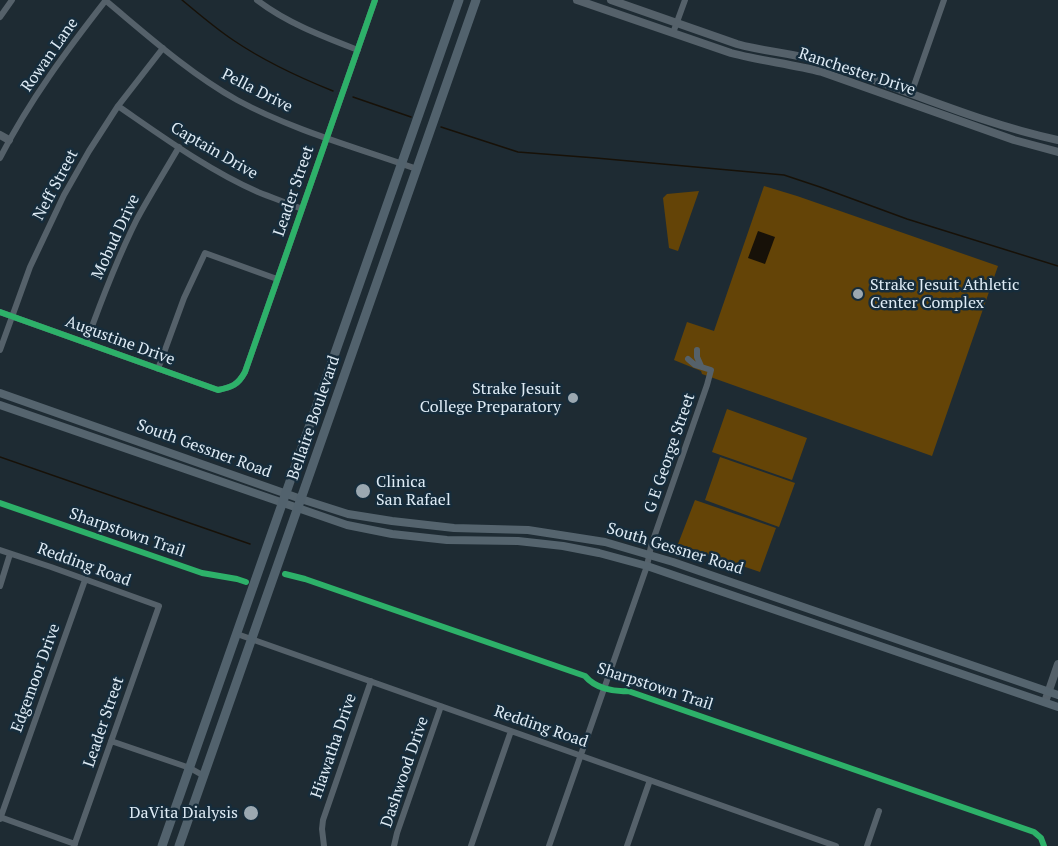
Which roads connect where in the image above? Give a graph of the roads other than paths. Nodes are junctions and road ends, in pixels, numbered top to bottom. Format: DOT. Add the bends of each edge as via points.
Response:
graph roads {
  1 [pos="12,0"];
  2 [pos="106,0"];
  3 [pos="257,0"];
  4 [pos="375,0"];
  5 [pos="459,0"];
  6 [pos="476,0"];
  7 [pos="578,0"];
  8 [pos="611,0"];
  9 [pos="685,0"];
  10 [pos="944,0"];
  11 [pos="0,17"];
  12 [pos="676,23"];
  13 [pos="673,33"];
  14 [pos="163,48"];
  15 [pos="749,48"];
  16 [pos="358,50"];
  17 [pos="747,58"];
  18 [pos="842,69"];
  19 [pos="839,78"];
  20 [pos="911,94"];
  21 [pos="930,105"];
  22 [pos="118,106"];
  23 [pos="1002,124"];
  24 [pos="998,134"];
  25 [pos="0,135"];
  26 [pos="327,137"];
  27 [pos="9,140"];
  28 [pos="1058,140"];
  29 [pos="179,147"];
  30 [pos="1058,152"];
  31 [pos="0,158"];
  32 [pos="401,163"];
  33 [pos="417,169"];
  34 [pos="302,209"];
  35 [pos="369,256"];
  36 [pos="385,262"];
  37 [pos="277,279"];
  38 [pos="0,312"];
  39 [pos="12,316"];
  40 [pos="86,343"];
  41 [pos="0,350"];
  42 [pos="697,350"];
  43 [pos="335,355"];
  44 [pos="688,359"];
  45 [pos="350,360"];
  46 [pos="701,366"];
  47 [pos="158,369"];
  48 [pos="232,387"];
  49 [pos="0,393"];
  50 [pos="0,405"];
  51 [pos="89,424"];
  52 [pos="85,434"];
  53 [pos="183,456"];
  54 [pos="179,468"];
  55 [pos="284,498"];
  56 [pos="299,504"];
  57 [pos="394,521"];
  58 [pos="392,534"];
  59 [pos="0,550"];
  60 [pos="10,554"];
  61 [pos="649,555"];
  62 [pos="647,566"];
  63 [pos="85,580"];
  64 [pos="730,581"];
  65 [pos="0,586"];
  66 [pos="726,592"];
  67 [pos="798,605"];
  68 [pos="159,606"];
  69 [pos="794,616"];
  70 [pos="866,628"];
  71 [pos="237,634"];
  72 [pos="252,639"];
  73 [pos="862,639"];
  74 [pos="935,653"];
  75 [pos="932,663"];
  76 [pos="1058,664"];
  77 [pos="371,681"];
  78 [pos="1048,692"];
  79 [pos="1058,695"];
  80 [pos="1045,702"];
  81 [pos="441,706"];
  82 [pos="1058,707"];
  83 [pos="511,731"];
  84 [pos="111,741"];
  85 [pos="581,756"];
  86 [pos="190,768"];
  87 [pos="204,776"];
  88 [pos="650,780"];
  89 [pos="879,811"];
  90 [pos="0,818"];
  91 [pos="164,843"];
  92 [pos="74,845"];
  93 [pos="180,846"];
  94 [pos="324,846"];
  95 [pos="394,846"];
  96 [pos="471,846"];
  97 [pos="549,846"];
  98 [pos="627,846"];
  99 [pos="836,846"];
  100 [pos="867,846"];
  1 -- 11 [label="street"];
  2 -- 14 [label="street, Pella Drive"];
  2 -- 27 [label="street, Rowan Lane" via="55,67"];
  3 -- 16 [label="street" via="311,32"];
  4 -- 16 [label="street, Leader Street"];
  5 -- 32 [label="main road, Bellaire Boulevard"];
  6 -- 33 [label="main road, Bellaire Boulevard"];
  7 -- 13 [label="street, Ranchester Drive"];
  8 -- 12 [label="street, Ranchester Drive"];
  9 -- 12 [label="street"];
  10 -- 20 [label="street"];
  12 -- 13 [label="street"];
  12 -- 15 [label="street, Ranchester Drive"];
  13 -- 17 [label="street, Ranchester Drive"];
  14 -- 22 [label="street, Neff Street"];
  14 -- 26 [label="street, Pella Drive" via="237,100"];
  15 -- 17 [label="street"];
  15 -- 18 [label="street, Ranchester Drive" via="806,57"];
  16 -- 26 [label="street, Leader Street"];
  17 -- 19 [label="street, Ranchester Drive" via="798,66"];
  18 -- 19 [label="street"];
  18 -- 20 [label="street, Ranchester Drive"];
  19 -- 21 [label="street, Ranchester Drive"];
  20 -- 21 [label="street, Ranchester Drive"];
  21 -- 23 [label="street, Ranchester Drive"];
  21 -- 24 [label="street, Ranchester Drive"];
  22 -- 29 [label="street, Captain Drive"];
  22 -- 39 [label="street, Neff Street" via="56,210"];
  23 -- 24 [label="street"];
  23 -- 28 [label="street, Ranchester Drive"];
  24 -- 30 [label="street, Ranchester Drive"];
  25 -- 27 [label="street"];
  26 -- 32 [label="street, Pella Drive"];
  26 -- 34 [label="street, Leader Street"];
  27 -- 31 [label="street, Rowan Lane"];
  29 -- 34 [label="street, Captain Drive" via="257,191"];
  29 -- 40 [label="street, Mobud Drive" via="137,220"];
  32 -- 33 [label="street, Pella Drive"];
  32 -- 35 [label="main road, Bellaire Boulevard"];
  33 -- 36 [label="main road, Bellaire Boulevard"];
  34 -- 37 [label="street, Leader Street"];
  35 -- 36 [label="main road"];
  35 -- 43 [label="main road, Bellaire Boulevard"];
  36 -- 45 [label="main road, Bellaire Boulevard"];
  37 -- 47 [label="street" via="205,253"];
  37 -- 48 [label="street, Leader Street" via="245,372"];
  38 -- 39 [label="street, Augustine Drive"];
  39 -- 40 [label="street, Augustine Drive"];
  39 -- 41 [label="street, Neff Street"];
  40 -- 47 [label="street, Augustine Drive"];
  42 -- 46 [label="street, G E George Street"];
  43 -- 45 [label="main road"];
  43 -- 55 [label="main road, Bellaire Boulevard"];
  44 -- 46 [label="street"];
  45 -- 56 [label="main road, Bellaire Boulevard"];
  46 -- 61 [label="street, G E George Street" via="711,370 707,386"];
  47 -- 48 [label="street, Augustine Drive" via="218,390"];
  49 -- 51 [label="main road, South Gessner Road"];
  50 -- 52 [label="main road, South Gessner Road"];
  51 -- 52 [label="main road"];
  51 -- 53 [label="main road, South Gessner Road"];
  52 -- 54 [label="main road, South Gessner Road"];
  53 -- 54 [label="main road"];
  53 -- 55 [label="main road, South Gessner Road"];
  54 -- 55 [label="main road, South Gessner Road"];
  55 -- 56 [label="main road, South Gessner Road"];
  55 -- 71 [label="main road, Bellaire Boulevard"];
  56 -- 57 [label="main road, South Gessner Road"];
  56 -- 58 [label="main road, South Gessner Road" via="346,525"];
  56 -- 72 [label="main road, Bellaire Boulevard"];
  57 -- 58 [label="main road"];
  57 -- 61 [label="main road, South Gessner Road" via="566,535"];
  58 -- 62 [label="main road, South Gessner Road" via="563,546"];
  59 -- 60 [label="street, Redding Road"];
  60 -- 63 [label="street, Redding Road"];
  60 -- 65 [label="street"];
  61 -- 62 [label="street"];
  61 -- 64 [label="main road, South Gessner Road"];
  62 -- 66 [label="main road, South Gessner Road"];
  62 -- 85 [label="street"];
  63 -- 68 [label="street, Redding Road"];
  63 -- 90 [label="street, Edgemoor Drive"];
  64 -- 66 [label="main road"];
  64 -- 67 [label="main road, South Gessner Road"];
  66 -- 69 [label="main road, South Gessner Road"];
  67 -- 69 [label="main road"];
  67 -- 70 [label="main road, South Gessner Road"];
  68 -- 84 [label="street, Leader Street"];
  69 -- 73 [label="main road, South Gessner Road"];
  70 -- 73 [label="main road"];
  70 -- 74 [label="main road, South Gessner Road"];
  71 -- 72 [label="street, Redding Road"];
  71 -- 86 [label="main road, Bellaire Boulevard"];
  72 -- 77 [label="street, Redding Road"];
  72 -- 87 [label="main road, Bellaire Boulevard"];
  73 -- 75 [label="main road, South Gessner Road"];
  74 -- 75 [label="main road"];
  74 -- 78 [label="main road, South Gessner Road"];
  75 -- 80 [label="main road, South Gessner Road"];
  76 -- 78 [label="street"];
  77 -- 81 [label="street, Redding Road"];
  77 -- 94 [label="street, Hiawatha Drive" via="323,820"];
  78 -- 79 [label="main road, South Gessner Road"];
  78 -- 80 [label="street"];
  80 -- 82 [label="main road, South Gessner Road"];
  81 -- 83 [label="street, Redding Road"];
  81 -- 95 [label="street, Dashwood Drive"];
  83 -- 85 [label="street, Redding Road"];
  83 -- 96 [label="street"];
  84 -- 86 [label="street"];
  84 -- 92 [label="street, Leader Street"];
  85 -- 88 [label="street, Redding Road"];
  85 -- 97 [label="street"];
  86 -- 87 [label="street"];
  86 -- 91 [label="main road, Bellaire Boulevard"];
  87 -- 93 [label="main road, Bellaire Boulevard"];
  88 -- 98 [label="street"];
  88 -- 99 [label="street, Redding Road"];
  89 -- 100 [label="street"];
  90 -- 92 [label="street"];
}
